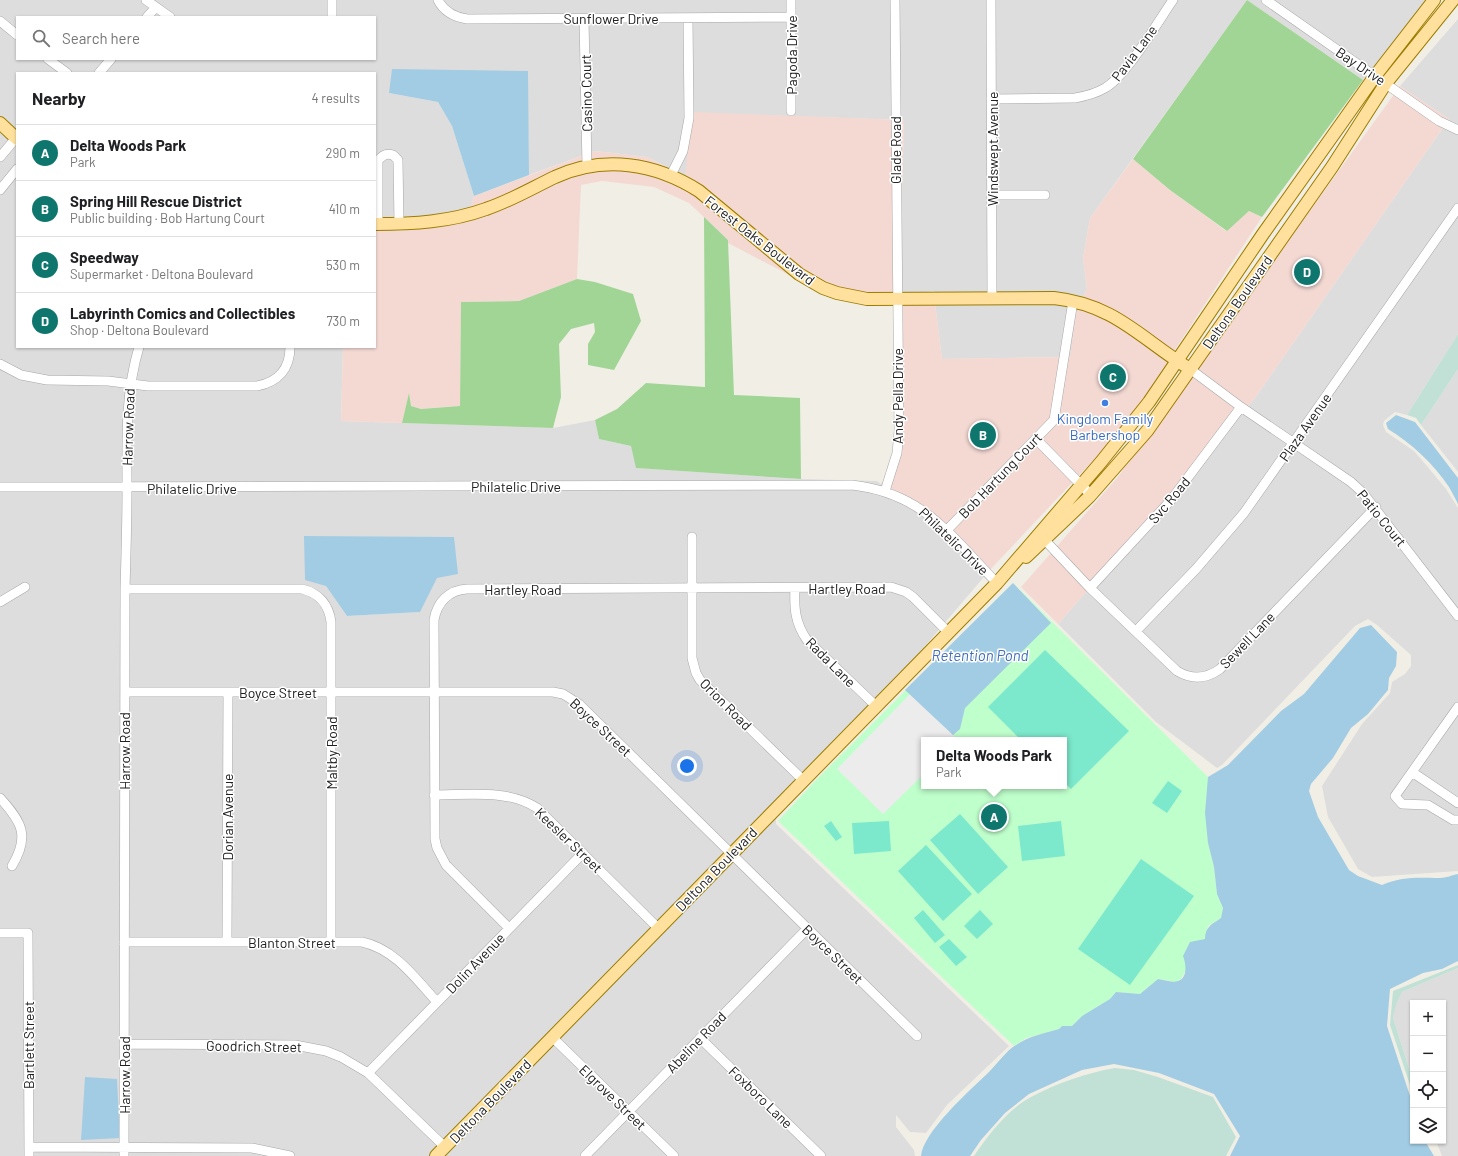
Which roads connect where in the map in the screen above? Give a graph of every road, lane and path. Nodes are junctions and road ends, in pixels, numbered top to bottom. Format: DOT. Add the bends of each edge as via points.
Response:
graph roads {
  1 [pos="146,0"];
  2 [pos="332,0"];
  3 [pos="438,0"];
  4 [pos="791,0"];
  5 [pos="895,0"];
  6 [pos="991,0"];
  7 [pos="1173,0"];
  8 [pos="1266,0"];
  9 [pos="1434,0"];
  10 [pos="1452,0"];
  11 [pos="156,7"];
  12 [pos="148,16"];
  13 [pos="169,16"];
  14 [pos="332,16"];
  15 [pos="791,17"];
  16 [pos="688,18"];
  17 [pos="584,19"];
  18 [pos="0,21"];
  19 [pos="16,34"];
  20 [pos="49,60"];
  21 [pos="110,60"];
  22 [pos="66,72"];
  23 [pos="100,72"];
  24 [pos="1375,76"];
  25 [pos="1386,83"];
  26 [pos="991,99"];
  27 [pos="791,111"];
  28 [pos="0,124"];
  29 [pos="1458,130"];
  30 [pos="16,138"];
  31 [pos="0,157"];
  32 [pos="587,167"];
  33 [pos="16,170"];
  34 [pos="671,175"];
  35 [pos="0,190"];
  36 [pos="992,195"];
  37 [pos="1045,195"];
  38 [pos="1458,208"];
  39 [pos="377,224"];
  40 [pos="399,224"];
  41 [pos="1265,231"];
  42 [pos="1279,242"];
  43 [pos="992,298"];
  44 [pos="896,299"];
  45 [pos="1073,301"];
  46 [pos="138,348"];
  47 [pos="290,348"];
  48 [pos="1177,361"];
  49 [pos="0,364"];
  50 [pos="1190,369"];
  51 [pos="130,383"];
  52 [pos="1241,407"];
  53 [pos="1036,439"];
  54 [pos="1295,442"];
  55 [pos="1080,485"];
  56 [pos="0,487"];
  57 [pos="127,488"];
  58 [pos="885,491"];
  59 [pos="1091,495"];
  60 [pos="1376,507"];
  61 [pos="946,531"];
  62 [pos="692,537"];
  63 [pos="1042,537"];
  64 [pos="997,583"];
  65 [pos="25,587"];
  66 [pos="692,588"];
  67 [pos="795,588"];
  68 [pos="1090,588"];
  69 [pos="125,589"];
  70 [pos="0,602"];
  71 [pos="1458,616"];
  72 [pos="1136,631"];
  73 [pos="948,632"];
  74 [pos="124,692"];
  75 [pos="228,692"];
  76 [pos="331,692"];
  77 [pos="434,692"];
  78 [pos="876,706"];
  79 [pos="1458,707"];
  80 [pos="1412,772"];
  81 [pos="803,780"];
  82 [pos="434,794"];
  83 [pos="0,798"];
  84 [pos="1458,803"];
  85 [pos="1458,820"];
  86 [pos="583,853"];
  87 [pos="731,854"];
  88 [pos="12,866"];
  89 [pos="509,928"];
  90 [pos="658,928"];
  91 [pos="807,929"];
  92 [pos="0,933"];
  93 [pos="124,942"];
  94 [pos="227,942"];
  95 [pos="331,942"];
  96 [pos="437,1002"];
  97 [pos="917,1036"];
  98 [pos="552,1037"];
  99 [pos="700,1038"];
  100 [pos="124,1044"];
  101 [pos="368,1073"];
  102 [pos="628,1112"];
  103 [pos="445,1147"];
  104 [pos="28,1152"];
  105 [pos="124,1152"];
  106 [pos="264,1153"];
  107 [pos="290,1156"];
  108 [pos="436,1156"];
  109 [pos="585,1156"];
  110 [pos="674,1156"];
  111 [pos="821,1156"];
  1 -- 11 [label="street"];
  2 -- 14 [label="street"];
  3 -- 17 [label="street, Sunflower Drive" via="452,15 467,19"];
  4 -- 15 [label="street, Pagoda Drive"];
  5 -- 44 [label="street, Glade Road"];
  6 -- 26 [label="street, Windswept Avenue"];
  7 -- 26 [label="street, Pavia Lane" via="1121,74 1105,88 1075,98"];
  8 -- 24 [label="street, Bay Drive"];
  9 -- 24 [label="main road, Deltona Boulevard"];
  10 -- 25 [label="main road, Deltona Boulevard"];
  11 -- 12 [label="street"];
  11 -- 13 [label="street"];
  15 -- 16 [label="street, Sunflower Drive"];
  15 -- 27 [label="street, Pagoda Drive"];
  16 -- 17 [label="street, Sunflower Drive"];
  16 -- 34 [label="street" via="689,118 683,151"];
  17 -- 32 [label="street, Casino Court"];
  18 -- 19 [label="street"];
  20 -- 22 [label="street"];
  21 -- 23 [label="street"];
  24 -- 25 [label="street, Bay Drive"];
  24 -- 41 [label="main road, Deltona Boulevard"];
  25 -- 29 [label="street, Bay Drive" via="1439,121"];
  25 -- 42 [label="main road, Deltona Boulevard"];
  26 -- 36 [label="street, Windswept Avenue"];
  28 -- 30 [label="main road"];
  30 -- 31 [label="street"];
  32 -- 34 [label="main road, Forest Oaks Boulevard" via="634,165"];
  32 -- 40 [label="main road, Forest Oaks Boulevard" via="554,178 513,199 484,210 439,221"];
  33 -- 35 [label="street"];
  34 -- 44 [label="main road, Forest Oaks Boulevard" via="699,191 810,281 851,297"];
  36 -- 37 [label="street"];
  36 -- 43 [label="street, Windswept Avenue"];
  38 -- 54 [label="street, Plaza Avenue"];
  39 -- 40 [label="main road, Forest Oaks Boulevard"];
  39 -- 40 [label="street, Forest Oaks Boulevard" via="378,161 381,156 388,154 398,160"];
  41 -- 42 [label="main road"];
  41 -- 48 [label="main road, Deltona Boulevard"];
  42 -- 50 [label="main road, Deltona Boulevard"];
  43 -- 44 [label="main road, Forest Oaks Boulevard"];
  43 -- 45 [label="main road, Forest Oaks Boulevard" via="1054,298"];
  44 -- 58 [label="street, Andy Pella Drive" via="898,437 893,469"];
  45 -- 48 [label="main road, Forest Oaks Boulevard" via="1116,317"];
  45 -- 53 [label="street, Bob Hartung Court" via="1054,420"];
  46 -- 51 [label="street, Harrow Road"];
  47 -- 51 [label="street" via="290,356 284,371 265,385 148,386"];
  48 -- 50 [label="main road, Forest Oaks Boulevard"];
  48 -- 55 [label="main road, Deltona Boulevard" via="1125,435"];
  49 -- 51 [label="street" via="33,378"];
  50 -- 52 [label="street, Patio Court"];
  50 -- 59 [label="main road, Deltona Boulevard" via="1147,431"];
  51 -- 57 [label="street, Harrow Road" via="127,412"];
  52 -- 54 [label="street, Patio Court"];
  52 -- 68 [label="street, Svc Road" via="1171,500"];
  53 -- 55 [label="street"];
  53 -- 61 [label="street, Bob Hartung Court"];
  54 -- 60 [label="street, Patio Court" via="1352,482"];
  54 -- 72 [label="street, Plaza Avenue" via="1219,543"];
  55 -- 59 [label="street"];
  55 -- 63 [label="main road, Deltona Boulevard"];
  56 -- 57 [label="street, Philatelic Drive"];
  57 -- 58 [label="street, Philatelic Drive" via="852,485"];
  57 -- 69 [label="street, Harrow Road"];
  58 -- 61 [label="street, Philatelic Drive" via="916,506"];
  59 -- 63 [label="main road, Deltona Boulevard"];
  60 -- 71 [label="street, Patio Court"];
  60 -- 72 [label="street, Sewell Lane" via="1213,674 1198,678 1182,675"];
  61 -- 64 [label="street, Philatelic Drive"];
  62 -- 66 [label="street, Orion Road"];
  63 -- 64 [label="main road, Deltona Boulevard"];
  63 -- 68 [label="street, Sewell Lane"];
  64 -- 73 [label="main road, Deltona Boulevard"];
  65 -- 70 [label="street"];
  66 -- 67 [label="street, Hartley Road"];
  66 -- 77 [label="street, Hartley Road" via="467,589 454,592 441,601 435,614"];
  66 -- 81 [label="street, Orion Road" via="692,658 700,680"];
  67 -- 73 [label="street, Hartley Road" via="899,589 913,597"];
  67 -- 78 [label="street, Rada Lane" via="795,612 807,640"];
  68 -- 72 [label="street, Sewell Lane"];
  69 -- 74 [label="street, Harrow Road"];
  69 -- 76 [label="street, Maltby Road" via="302,589 313,593 324,601 330,614"];
  73 -- 78 [label="main road, Deltona Boulevard"];
  74 -- 75 [label="street, Boyce Street"];
  74 -- 93 [label="street, Harrow Road"];
  75 -- 76 [label="street, Boyce Street"];
  75 -- 94 [label="street, Dorian Avenue"];
  76 -- 77 [label="street, Boyce Street"];
  76 -- 95 [label="street, Maltby Road"];
  77 -- 82 [label="street, Hartley Road"];
  77 -- 87 [label="street, Boyce Street" via="553,692 572,698"];
  78 -- 81 [label="main road, Deltona Boulevard"];
  79 -- 80 [label="street"];
  80 -- 84 [label="street"];
  80 -- 85 [label="street" via="1397,792 1398,801 1402,804 1432,806 1453,820"];
  81 -- 87 [label="main road, Deltona Boulevard"];
  82 -- 86 [label="street, Keesler Street" via="517,797 537,808"];
  82 -- 89 [label="street, Hartley Road" via="435,839 441,858"];
  83 -- 88 [label="street" via="14,813 21,828 22,846"];
  86 -- 89 [label="street, Dolin Avenue"];
  86 -- 90 [label="street, Keesler Street"];
  87 -- 90 [label="main road, Deltona Boulevard"];
  87 -- 91 [label="street, Boyce Street"];
  89 -- 96 [label="street, Dolin Avenue"];
  90 -- 98 [label="main road, Deltona Boulevard"];
  91 -- 97 [label="street, Boyce Street"];
  91 -- 99 [label="street, Abeline Road"];
  92 -- 104 [label="street, Bartlett Street" via="28,933"];
  93 -- 94 [label="street, Blanton Street"];
  93 -- 100 [label="street, Harrow Road"];
  94 -- 95 [label="street, Blanton Street"];
  95 -- 96 [label="street, Blanton Street" via="362,942 382,948 399,961"];
  96 -- 101 [label="street, Dolin Avenue"];
  98 -- 102 [label="street, Elgrove Street"];
  98 -- 103 [label="main road, Deltona Boulevard"];
  99 -- 102 [label="street, Abeline Road"];
  99 -- 111 [label="street, Foxboro Lane"];
  100 -- 101 [label="street, Goodrich Street" via="295,1046 326,1051"];
  100 -- 105 [label="street, Harrow Road"];
  101 -- 103 [label="street, Goodrich Street"];
  102 -- 109 [label="street, Abeline Road"];
  102 -- 110 [label="street, Elgrove Street"];
  103 -- 108 [label="main road, Deltona Boulevard"];
  104 -- 105 [label="street"];
  105 -- 106 [label="street"];
  106 -- 107 [label="street"];
}
